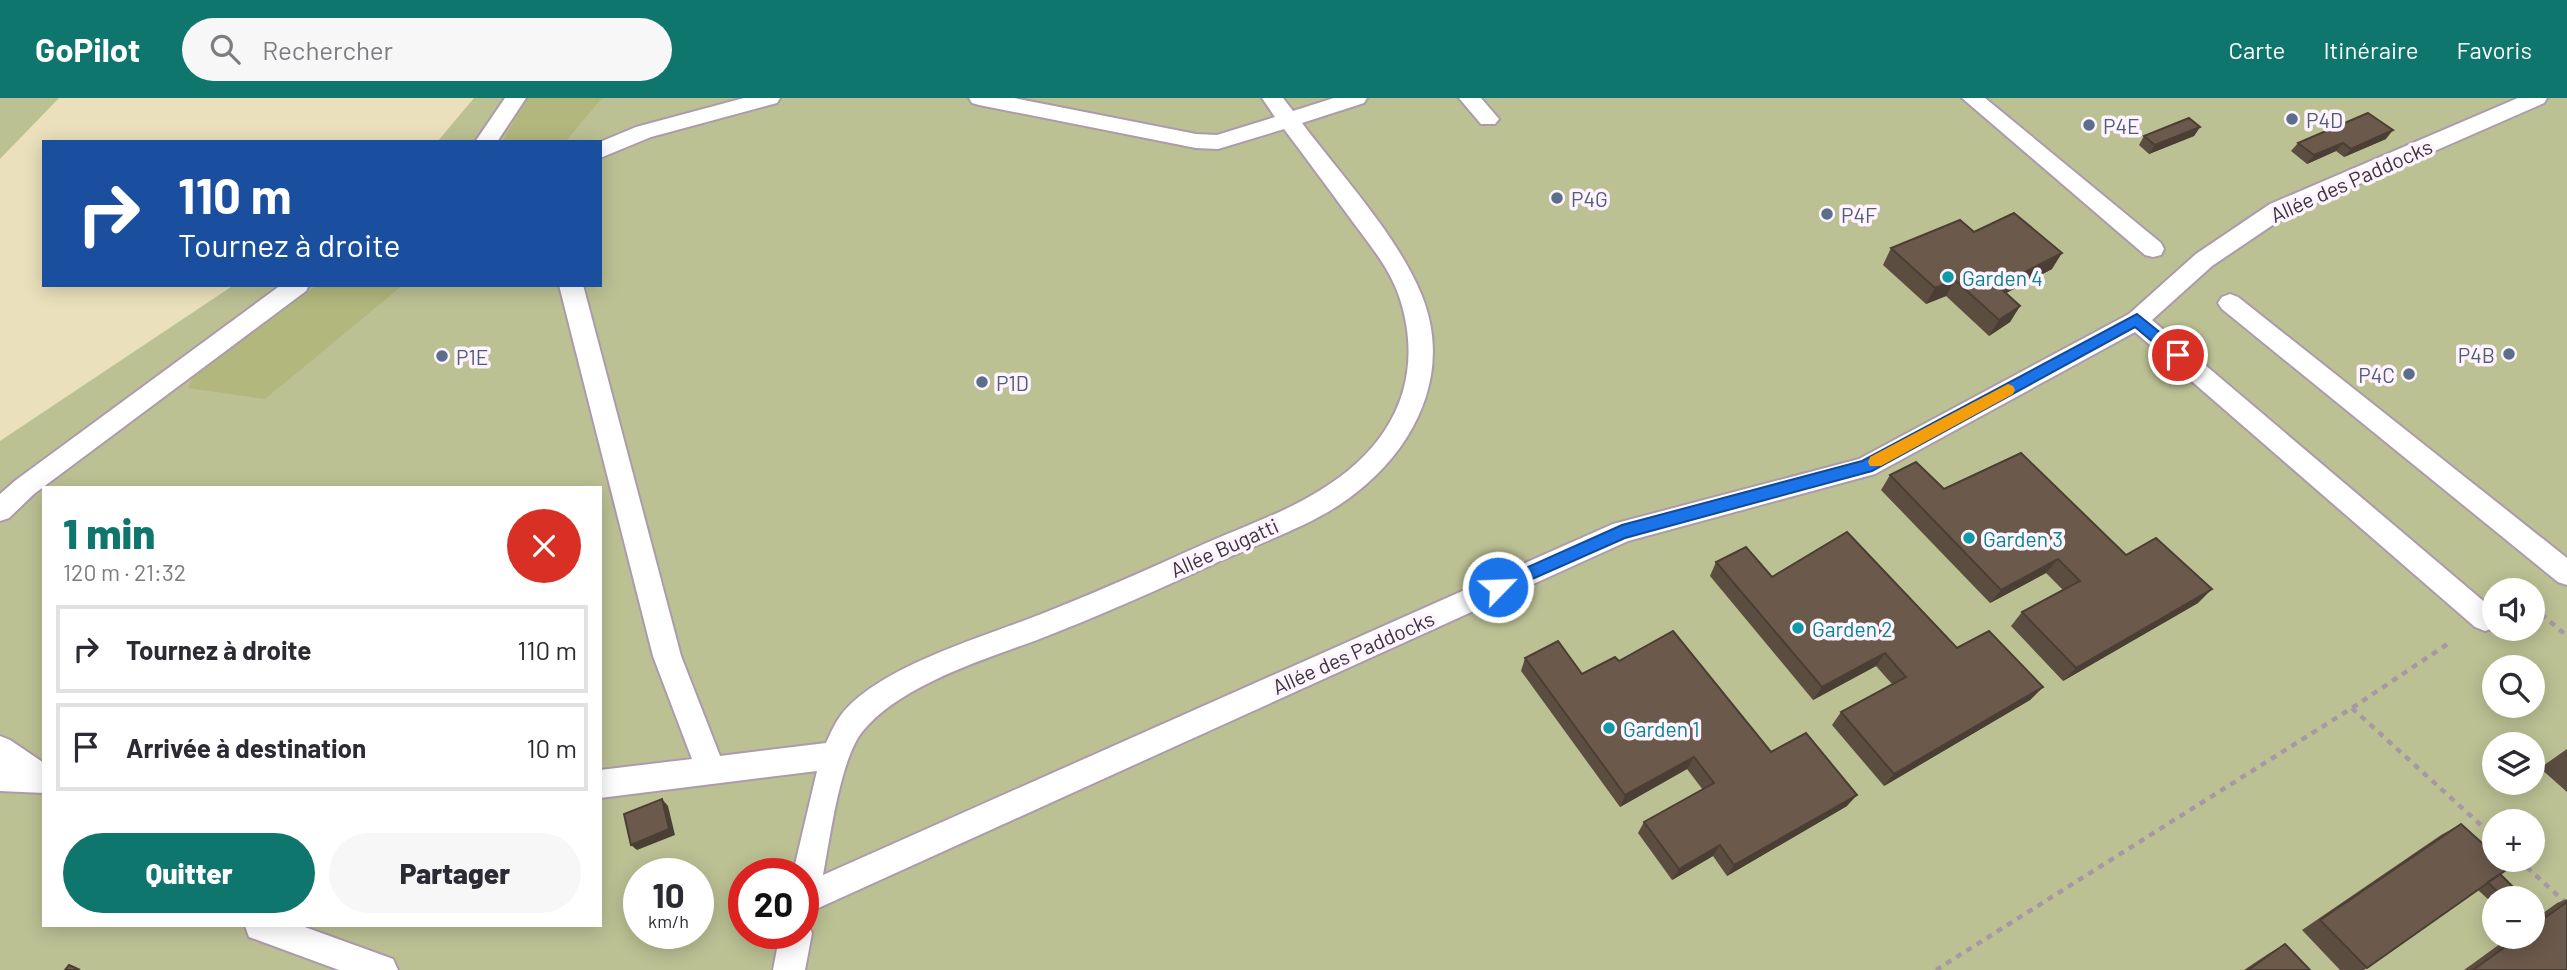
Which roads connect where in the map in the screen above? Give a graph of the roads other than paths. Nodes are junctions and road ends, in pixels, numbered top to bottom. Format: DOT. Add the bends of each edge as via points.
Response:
graph roads {
  1 [pos="516,98"];
  2 [pos="770,98"];
  3 [pos="979,98"];
  4 [pos="1272,98"];
  5 [pos="1357,98"];
  6 [pos="1469,98"];
  7 [pos="1972,98"];
  8 [pos="2537,98"];
  9 [pos="1488,119"];
  10 [pos="1287,120"];
  11 [pos="487,140"];
  12 [pos="602,150"];
  13 [pos="2153,249"];
  14 [pos="295,287"];
  15 [pos="572,287"];
  16 [pos="2230,303"];
  17 [pos="2137,320"];
  18 [pos="0,510"];
  19 [pos="2567,574"];
  20 [pos="2482,616"];
  21 [pos="0,749"];
  22 [pos="837,755"];
  23 [pos="710,769"];
  24 [pos="0,777"];
  25 [pos="42,779"];
  26 [pos="42,780"];
  27 [pos="602,784"];
  28 [pos="813,858"];
  29 [pos="819,892"];
  30 [pos="263,927"];
  31 [pos="793,949"];
  32 [pos="382,970"];
  33 [pos="789,970"];
  1 -- 11 [label="lane"];
  2 -- 12 [label="lane" via="644,132"];
  3 -- 10 [label="lane" via="1196,141 1218,142"];
  4 -- 10 [label="lane, Allée Bugatti"];
  5 -- 10 [label="lane"];
  6 -- 9 [label="lane"];
  7 -- 13 [label="lane"];
  8 -- 17 [label="lane, Allée des Paddocks" via="2278,210 2204,260"];
  10 -- 22 [label="lane, Allée Bugatti" via="1394,261 1407,285 1423,353 1419,391 1389,449 1359,479 1328,499 1070,615 901,684 850,725"];
  14 -- 18 [label="lane"];
  15 -- 23 [label="lane" via="667,656"];
  16 -- 19 [label="lane"];
  17 -- 20 [label="lane"];
  17 -- 29 [label="lane, Allée des Paddocks" via="1866,467 1622,532"];
  21 -- 25 [label="lane"];
  22 -- 23 [label="lane"];
  22 -- 28 [label="lane, Allée Bugatti"];
  23 -- 27 [label="lane"];
  24 -- 26 [label="lane"];
  30 -- 32 [label="lane"];
  31 -- 33 [label="lane"];
}
